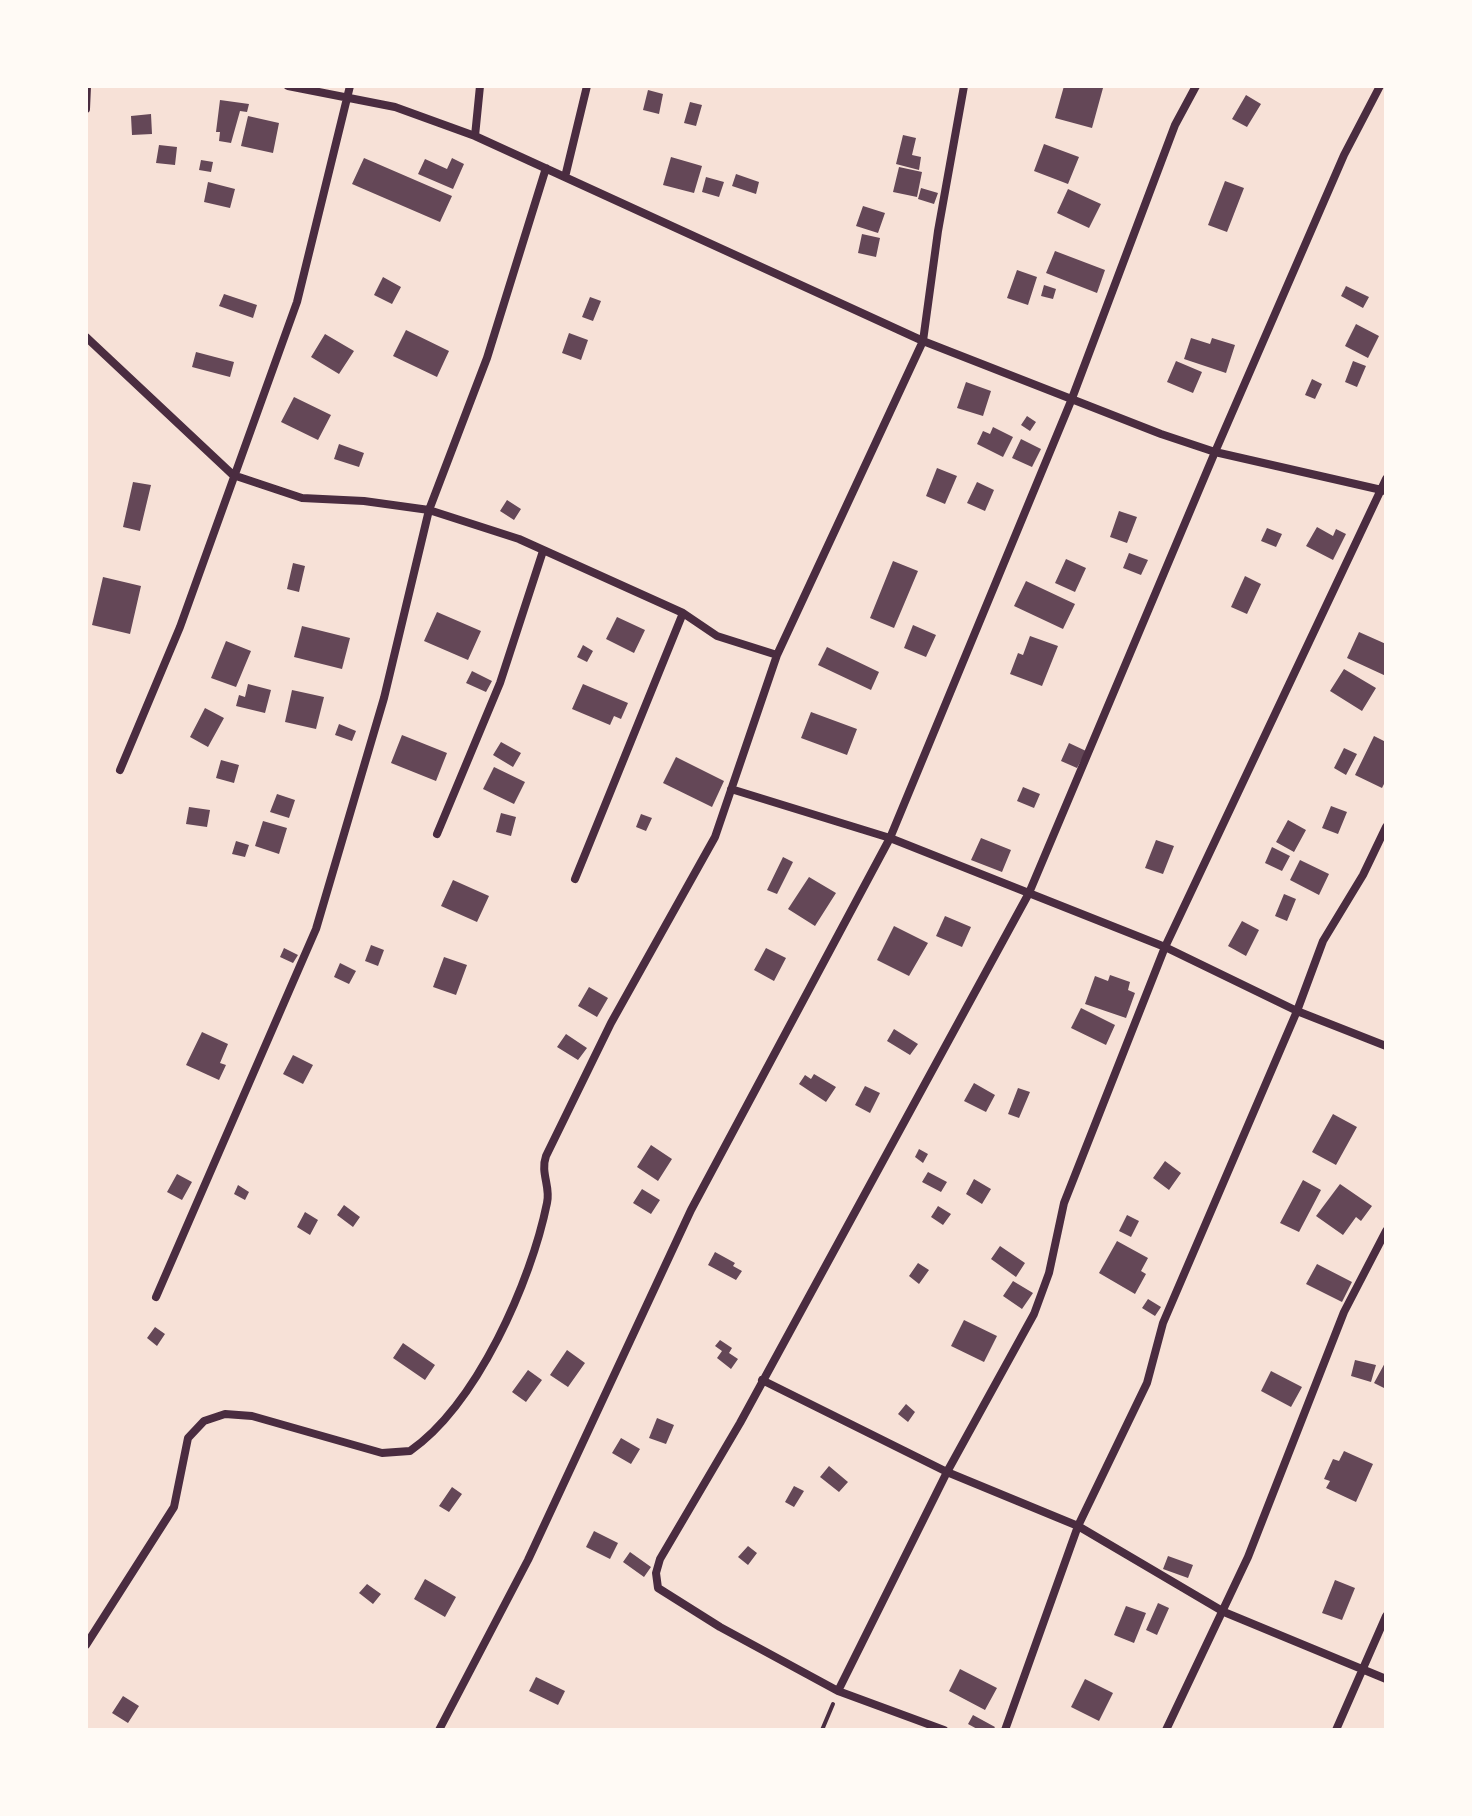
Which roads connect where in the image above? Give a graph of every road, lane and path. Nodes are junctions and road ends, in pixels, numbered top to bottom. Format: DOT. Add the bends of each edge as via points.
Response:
graph roads {
  1 [pos="87,86"];
  2 [pos="288,86"];
  3 [pos="350,86"];
  4 [pos="480,86"];
  5 [pos="587,86"];
  6 [pos="964,86"];
  7 [pos="1196,86"];
  8 [pos="1380,86"];
  9 [pos="350,97"];
  10 [pos="86,109"];
  11 [pos="475,136"];
  12 [pos="546,168"];
  13 [pos="565,177"];
  14 [pos="86,337"];
  15 [pos="923,341"];
  16 [pos="1071,401"];
  17 [pos="1215,452"];
  18 [pos="233,475"];
  19 [pos="1386,479"];
  20 [pos="1384,490"];
  21 [pos="429,510"];
  22 [pos="543,551"];
  23 [pos="683,613"];
  24 [pos="777,655"];
  25 [pos="120,770"];
  26 [pos="731,789"];
  27 [pos="1386,827"];
  28 [pos="437,834"];
  29 [pos="890,838"];
  30 [pos="575,879"];
  31 [pos="1029,893"];
  32 [pos="1165,947"];
  33 [pos="1297,1011"];
  34 [pos="1386,1046"];
  35 [pos="1386,1231"];
  36 [pos="156,1297"];
  37 [pos="762,1380"];
  38 [pos="947,1472"];
  39 [pos="1078,1526"];
  40 [pos="1224,1612"];
  41 [pos="1386,1616"];
  42 [pos="86,1645"];
  43 [pos="1365,1669"];
  44 [pos="1386,1679"];
  45 [pos="838,1691"];
  46 [pos="439,1730"];
  47 [pos="822,1730"];
  48 [pos="944,1730"];
  49 [pos="1005,1730"];
  50 [pos="1166,1730"];
  51 [pos="1336,1730"];
  1 -- 10 [label="street"];
  2 -- 9 [label="street"];
  3 -- 9 [label="street"];
  4 -- 11 [label="street"];
  5 -- 13 [label="street"];
  6 -- 15 [label="street"];
  7 -- 16 [label="street" via="1175,125"];
  8 -- 17 [label="street" via="1344,155"];
  9 -- 11 [label="street"];
  9 -- 18 [label="street" via="297,302"];
  11 -- 12 [label="street"];
  12 -- 13 [label="street"];
  12 -- 21 [label="street" via="487,358"];
  13 -- 15 [label="street"];
  14 -- 18 [label="street"];
  15 -- 16 [label="street"];
  15 -- 24 [label="street"];
  16 -- 17 [label="street"];
  16 -- 29 [label="street"];
  17 -- 20 [label="street"];
  17 -- 31 [label="street"];
  18 -- 21 [label="street" via="302,498"];
  18 -- 25 [label="street" via="180,627"];
  19 -- 20 [label="street"];
  20 -- 32 [label="street"];
  21 -- 22 [label="street"];
  21 -- 36 [label="street" via="384,698 316,929"];
  22 -- 23 [label="street"];
  22 -- 28 [label="street" via="500,683"];
  23 -- 24 [label="street" via="717,636"];
  23 -- 30 [label="street"];
  24 -- 26 [label="street"];
  26 -- 29 [label="street"];
  26 -- 42 [label="street" via="715,837 611,1023 546,1156 541,1170 548,1200 506,1329 458,1402 421,1444 398,1454 252,1416 225,1414 204,1421 188,1438 174,1507"];
  27 -- 33 [label="street" via="1323,941"];
  29 -- 31 [label="street"];
  29 -- 46 [label="street" via="691,1210 528,1560"];
  31 -- 32 [label="street"];
  31 -- 37 [label="street"];
  32 -- 33 [label="street"];
  32 -- 38 [label="street" via="1064,1203 1034,1314"];
  33 -- 34 [label="street"];
  33 -- 39 [label="street" via="1163,1323 1147,1383"];
  35 -- 40 [label="street" via="1344,1312"];
  37 -- 38 [label="street"];
  37 -- 45 [label="street" via="660,1559 658,1588"];
  38 -- 39 [label="street"];
  38 -- 45 [label="street"];
  39 -- 40 [label="street"];
  39 -- 49 [label="street"];
  40 -- 43 [label="street"];
  40 -- 50 [label="street"];
  41 -- 43 [label="street"];
  43 -- 44 [label="street"];
  43 -- 51 [label="street"];
  45 -- 47 [label="path"];
  45 -- 48 [label="street"];
}
